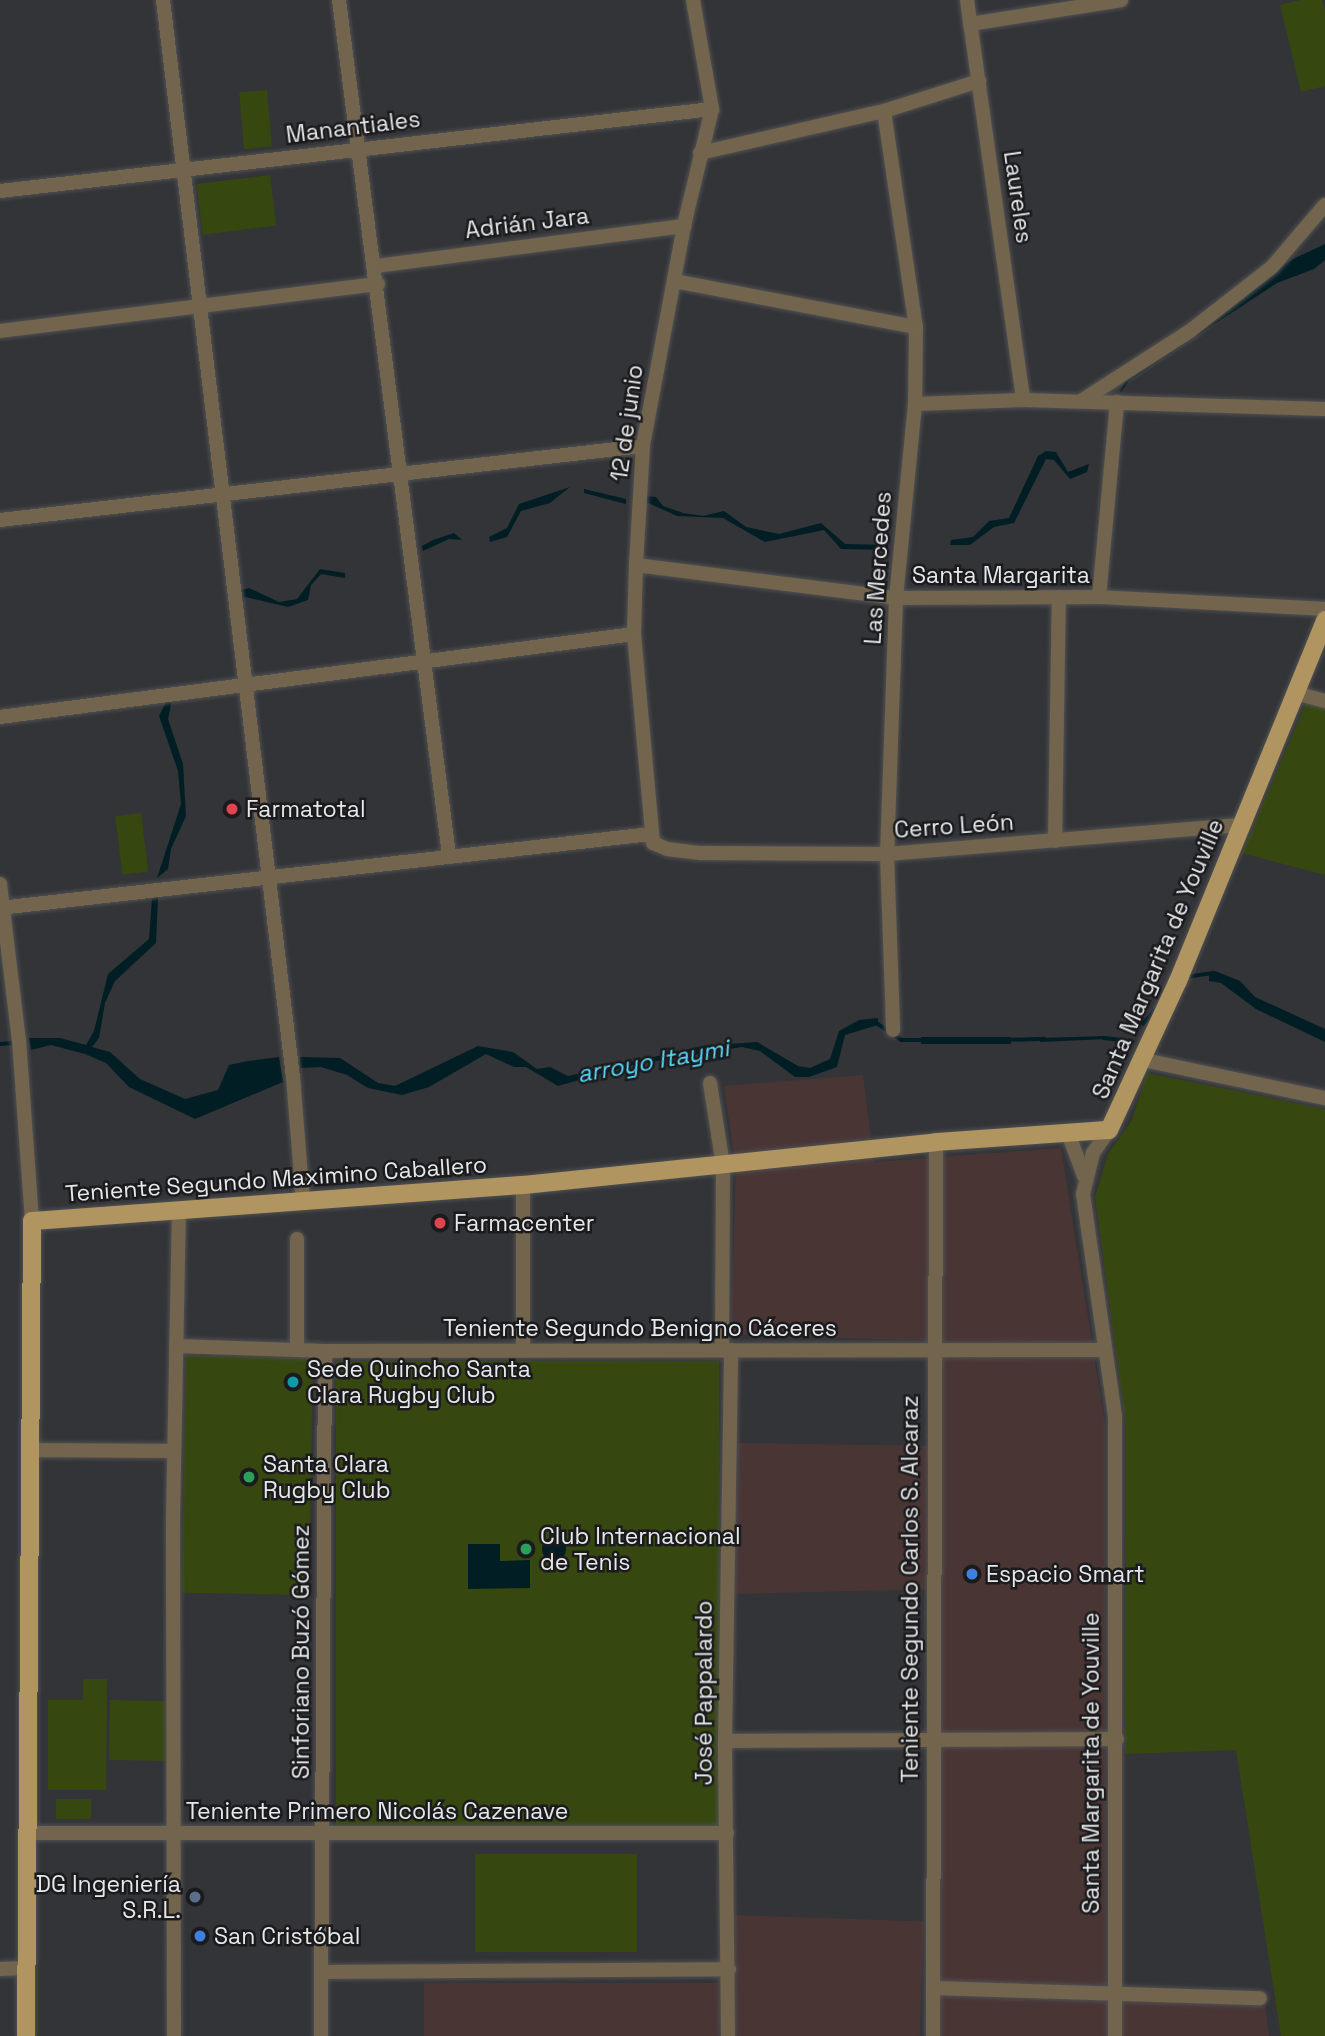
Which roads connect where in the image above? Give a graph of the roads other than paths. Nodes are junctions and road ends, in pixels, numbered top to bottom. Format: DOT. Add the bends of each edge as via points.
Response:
graph roads {
  1 [pos="163,0"];
  2 [pos="339,0"];
  3 [pos="693,0"];
  4 [pos="967,0"];
  5 [pos="1121,0"];
  6 [pos="970,24"];
  7 [pos="979,81"];
  8 [pos="712,109"];
  9 [pos="884,111"];
  10 [pos="362,149"];
  11 [pos="700,153"];
  12 [pos="180,170"];
  13 [pos="0,191"];
  14 [pos="1325,205"];
  15 [pos="684,226"];
  16 [pos="376,266"];
  17 [pos="674,281"];
  18 [pos="378,284"];
  19 [pos="197,307"];
  20 [pos="916,327"];
  21 [pos="0,331"];
  22 [pos="1023,400"];
  23 [pos="1080,402"];
  24 [pos="1116,402"];
  25 [pos="915,404"];
  26 [pos="1325,409"];
  27 [pos="643,446"];
  28 [pos="402,472"];
  29 [pos="220,495"];
  30 [pos="0,520"];
  31 [pos="636,565"];
  32 [pos="1059,597"];
  33 [pos="1099,597"];
  34 [pos="896,598"];
  35 [pos="1325,609"];
  36 [pos="1325,620"];
  37 [pos="635,634"];
  38 [pos="425,660"];
  39 [pos="243,684"];
  40 [pos="1295,693"];
  41 [pos="1325,701"];
  42 [pos="0,717"];
  43 [pos="1243,825"];
  44 [pos="650,834"];
  45 [pos="1055,841"];
  46 [pos="887,854"];
  47 [pos="449,855"];
  48 [pos="268,876"];
  49 [pos="0,884"];
  50 [pos="1,907"];
  51 [pos="893,1030"];
  52 [pos="1144,1060"];
  53 [pos="710,1083"];
  54 [pos="1325,1098"];
  55 [pos="1109,1130"];
  56 [pos="1068,1133"];
  57 [pos="936,1142"];
  58 [pos="723,1165"];
  59 [pos="1084,1176"];
  60 [pos="523,1185"];
  61 [pos="303,1202"];
  62 [pos="179,1213"];
  63 [pos="32,1221"];
  64 [pos="297,1239"];
  65 [pos="176,1346"];
  66 [pos="934,1349"];
  67 [pos="1105,1349"];
  68 [pos="297,1350"];
  69 [pos="727,1350"];
  70 [pos="325,1351"];
  71 [pos="523,1351"];
  72 [pos="28,1450"];
  73 [pos="174,1451"];
  74 [pos="1117,1739"];
  75 [pos="725,1741"];
  76 [pos="932,1742"];
  77 [pos="27,1833"];
  78 [pos="726,1833"];
  79 [pos="173,1834"];
  80 [pos="322,1834"];
  81 [pos="27,1968"];
  82 [pos="0,1969"];
  83 [pos="729,1969"];
  84 [pos="321,1972"];
  85 [pos="933,1987"];
  86 [pos="1116,1991"];
  87 [pos="1260,1998"];
  88 [pos="26,2036"];
  89 [pos="174,2036"];
  90 [pos="321,2036"];
  91 [pos="728,2036"];
  92 [pos="933,2036"];
  93 [pos="1115,2036"];
  1 -- 12 [label="street"];
  2 -- 10 [label="street"];
  3 -- 8 [label="street, 12 de junio"];
  4 -- 6 [label="street, Laureles"];
  5 -- 6 [label="street"];
  6 -- 7 [label="street, Laureles"];
  7 -- 9 [label="street"];
  7 -- 22 [label="street, Laureles"];
  8 -- 10 [label="street, Manantiales"];
  8 -- 11 [label="street, 12 de junio"];
  9 -- 11 [label="street"];
  9 -- 20 [label="street, Las Mercedes"];
  10 -- 12 [label="street, Manantiales"];
  10 -- 16 [label="street"];
  11 -- 15 [label="street, 12 de junio"];
  12 -- 13 [label="street, Manantiales"];
  12 -- 19 [label="street"];
  14 -- 23 [label="street" via="1272,267 1190,331"];
  15 -- 16 [label="street, Adrián Jara"];
  15 -- 17 [label="street, 12 de junio"];
  16 -- 18 [label="street"];
  17 -- 20 [label="street"];
  17 -- 27 [label="street, 12 de junio"];
  18 -- 19 [label="street"];
  18 -- 28 [label="street"];
  19 -- 21 [label="street"];
  19 -- 29 [label="street"];
  20 -- 25 [label="street, Las Mercedes"];
  22 -- 23 [label="street"];
  22 -- 25 [label="street"];
  23 -- 24 [label="street"];
  24 -- 26 [label="street"];
  24 -- 33 [label="street"];
  25 -- 34 [label="street, Las Mercedes"];
  27 -- 28 [label="street"];
  27 -- 31 [label="street, 12 de junio"];
  28 -- 29 [label="street"];
  28 -- 38 [label="street"];
  29 -- 30 [label="street"];
  29 -- 39 [label="street"];
  31 -- 34 [label="street, Santa Margarita"];
  31 -- 37 [label="street, 12 de junio"];
  32 -- 33 [label="street, Santa Margarita"];
  32 -- 34 [label="street, Santa Margarita"];
  32 -- 45 [label="street"];
  33 -- 35 [label="street, Santa Margarita"];
  34 -- 46 [label="street, Las Mercedes"];
  36 -- 40 [label="main road, Santa Margarita de Youville"];
  37 -- 38 [label="street"];
  37 -- 44 [label="street, 12 de junio"];
  38 -- 39 [label="street"];
  38 -- 47 [label="street"];
  39 -- 42 [label="street"];
  39 -- 48 [label="street"];
  40 -- 41 [label="street"];
  40 -- 43 [label="main road, Santa Margarita de Youville"];
  43 -- 45 [label="street, Cerro León"];
  43 -- 52 [label="main road, Santa Margarita de Youville"];
  44 -- 46 [label="street, Cerro León" via="653,842 667,849"];
  44 -- 47 [label="street"];
  45 -- 46 [label="street, Cerro León"];
  46 -- 51 [label="street, Las Mercedes"];
  47 -- 48 [label="street"];
  48 -- 50 [label="street"];
  48 -- 61 [label="street"];
  49 -- 50 [label="street"];
  50 -- 63 [label="street" via="20,1047"];
  52 -- 54 [label="street"];
  52 -- 55 [label="main road, Santa Margarita de Youville"];
  53 -- 58 [label="street, José Pappalardo"];
  55 -- 56 [label="main road, Teniente Segundo Maximino Caballero"];
  55 -- 59 [label="street, Santa Margarita de Youville"];
  56 -- 57 [label="main road, Teniente Segundo Maximino Caballero"];
  56 -- 59 [label="street"];
  57 -- 58 [label="main road, Teniente Segundo Maximino Caballero"];
  57 -- 66 [label="street, Teniente Segundo Carlos S. Alcaraz"];
  58 -- 60 [label="main road, Teniente Segundo Maximino Caballero"];
  58 -- 69 [label="street, José Pappalardo"];
  59 -- 67 [label="street, Santa Margarita de Youville"];
  60 -- 61 [label="main road, Teniente Segundo Maximino Caballero"];
  60 -- 71 [label="street"];
  61 -- 62 [label="main road, Teniente Segundo Maximino Caballero"];
  62 -- 63 [label="main road, Teniente Segundo Maximino Caballero"];
  62 -- 65 [label="street"];
  63 -- 72 [label="main road"];
  64 -- 68 [label="street"];
  65 -- 68 [label="street, Teniente Segundo Benigno Cáceres"];
  65 -- 73 [label="street"];
  66 -- 67 [label="street, Teniente Segundo Benigno Cáceres"];
  66 -- 69 [label="street, Teniente Segundo Benigno Cáceres"];
  66 -- 76 [label="street, Teniente Segundo Carlos S. Alcaraz"];
  67 -- 74 [label="street, Santa Margarita de Youville" via="1115,1416"];
  68 -- 70 [label="street, Teniente Segundo Benigno Cáceres"];
  69 -- 71 [label="street, Teniente Segundo Benigno Cáceres"];
  69 -- 75 [label="street, José Pappalardo"];
  70 -- 71 [label="street, Teniente Segundo Benigno Cáceres"];
  70 -- 80 [label="street, Sinforiano Buzó Gómez"];
  72 -- 73 [label="street"];
  72 -- 77 [label="main road"];
  73 -- 79 [label="street"];
  74 -- 76 [label="street"];
  74 -- 86 [label="street, Santa Margarita de Youville"];
  75 -- 76 [label="street"];
  75 -- 78 [label="street, José Pappalardo"];
  76 -- 85 [label="street, Teniente Segundo Carlos S. Alcaraz"];
  77 -- 79 [label="street, Teniente Primero Nicolás Cazenave"];
  77 -- 81 [label="main road"];
  78 -- 80 [label="street, Teniente Primero Nicolás Cazenave"];
  78 -- 83 [label="street, José Pappalardo"];
  79 -- 80 [label="street, Teniente Primero Nicolás Cazenave"];
  79 -- 89 [label="street"];
  80 -- 84 [label="street, Sinforiano Buzó Gómez"];
  81 -- 82 [label="street"];
  81 -- 88 [label="main road"];
  83 -- 84 [label="street"];
  83 -- 91 [label="street, José Pappalardo"];
  84 -- 90 [label="street, Sinforiano Buzó Gómez"];
  85 -- 86 [label="street"];
  85 -- 92 [label="street, Teniente Segundo Carlos S. Alcaraz"];
  86 -- 87 [label="street"];
  86 -- 93 [label="street, Santa Margarita de Youville"];
}
